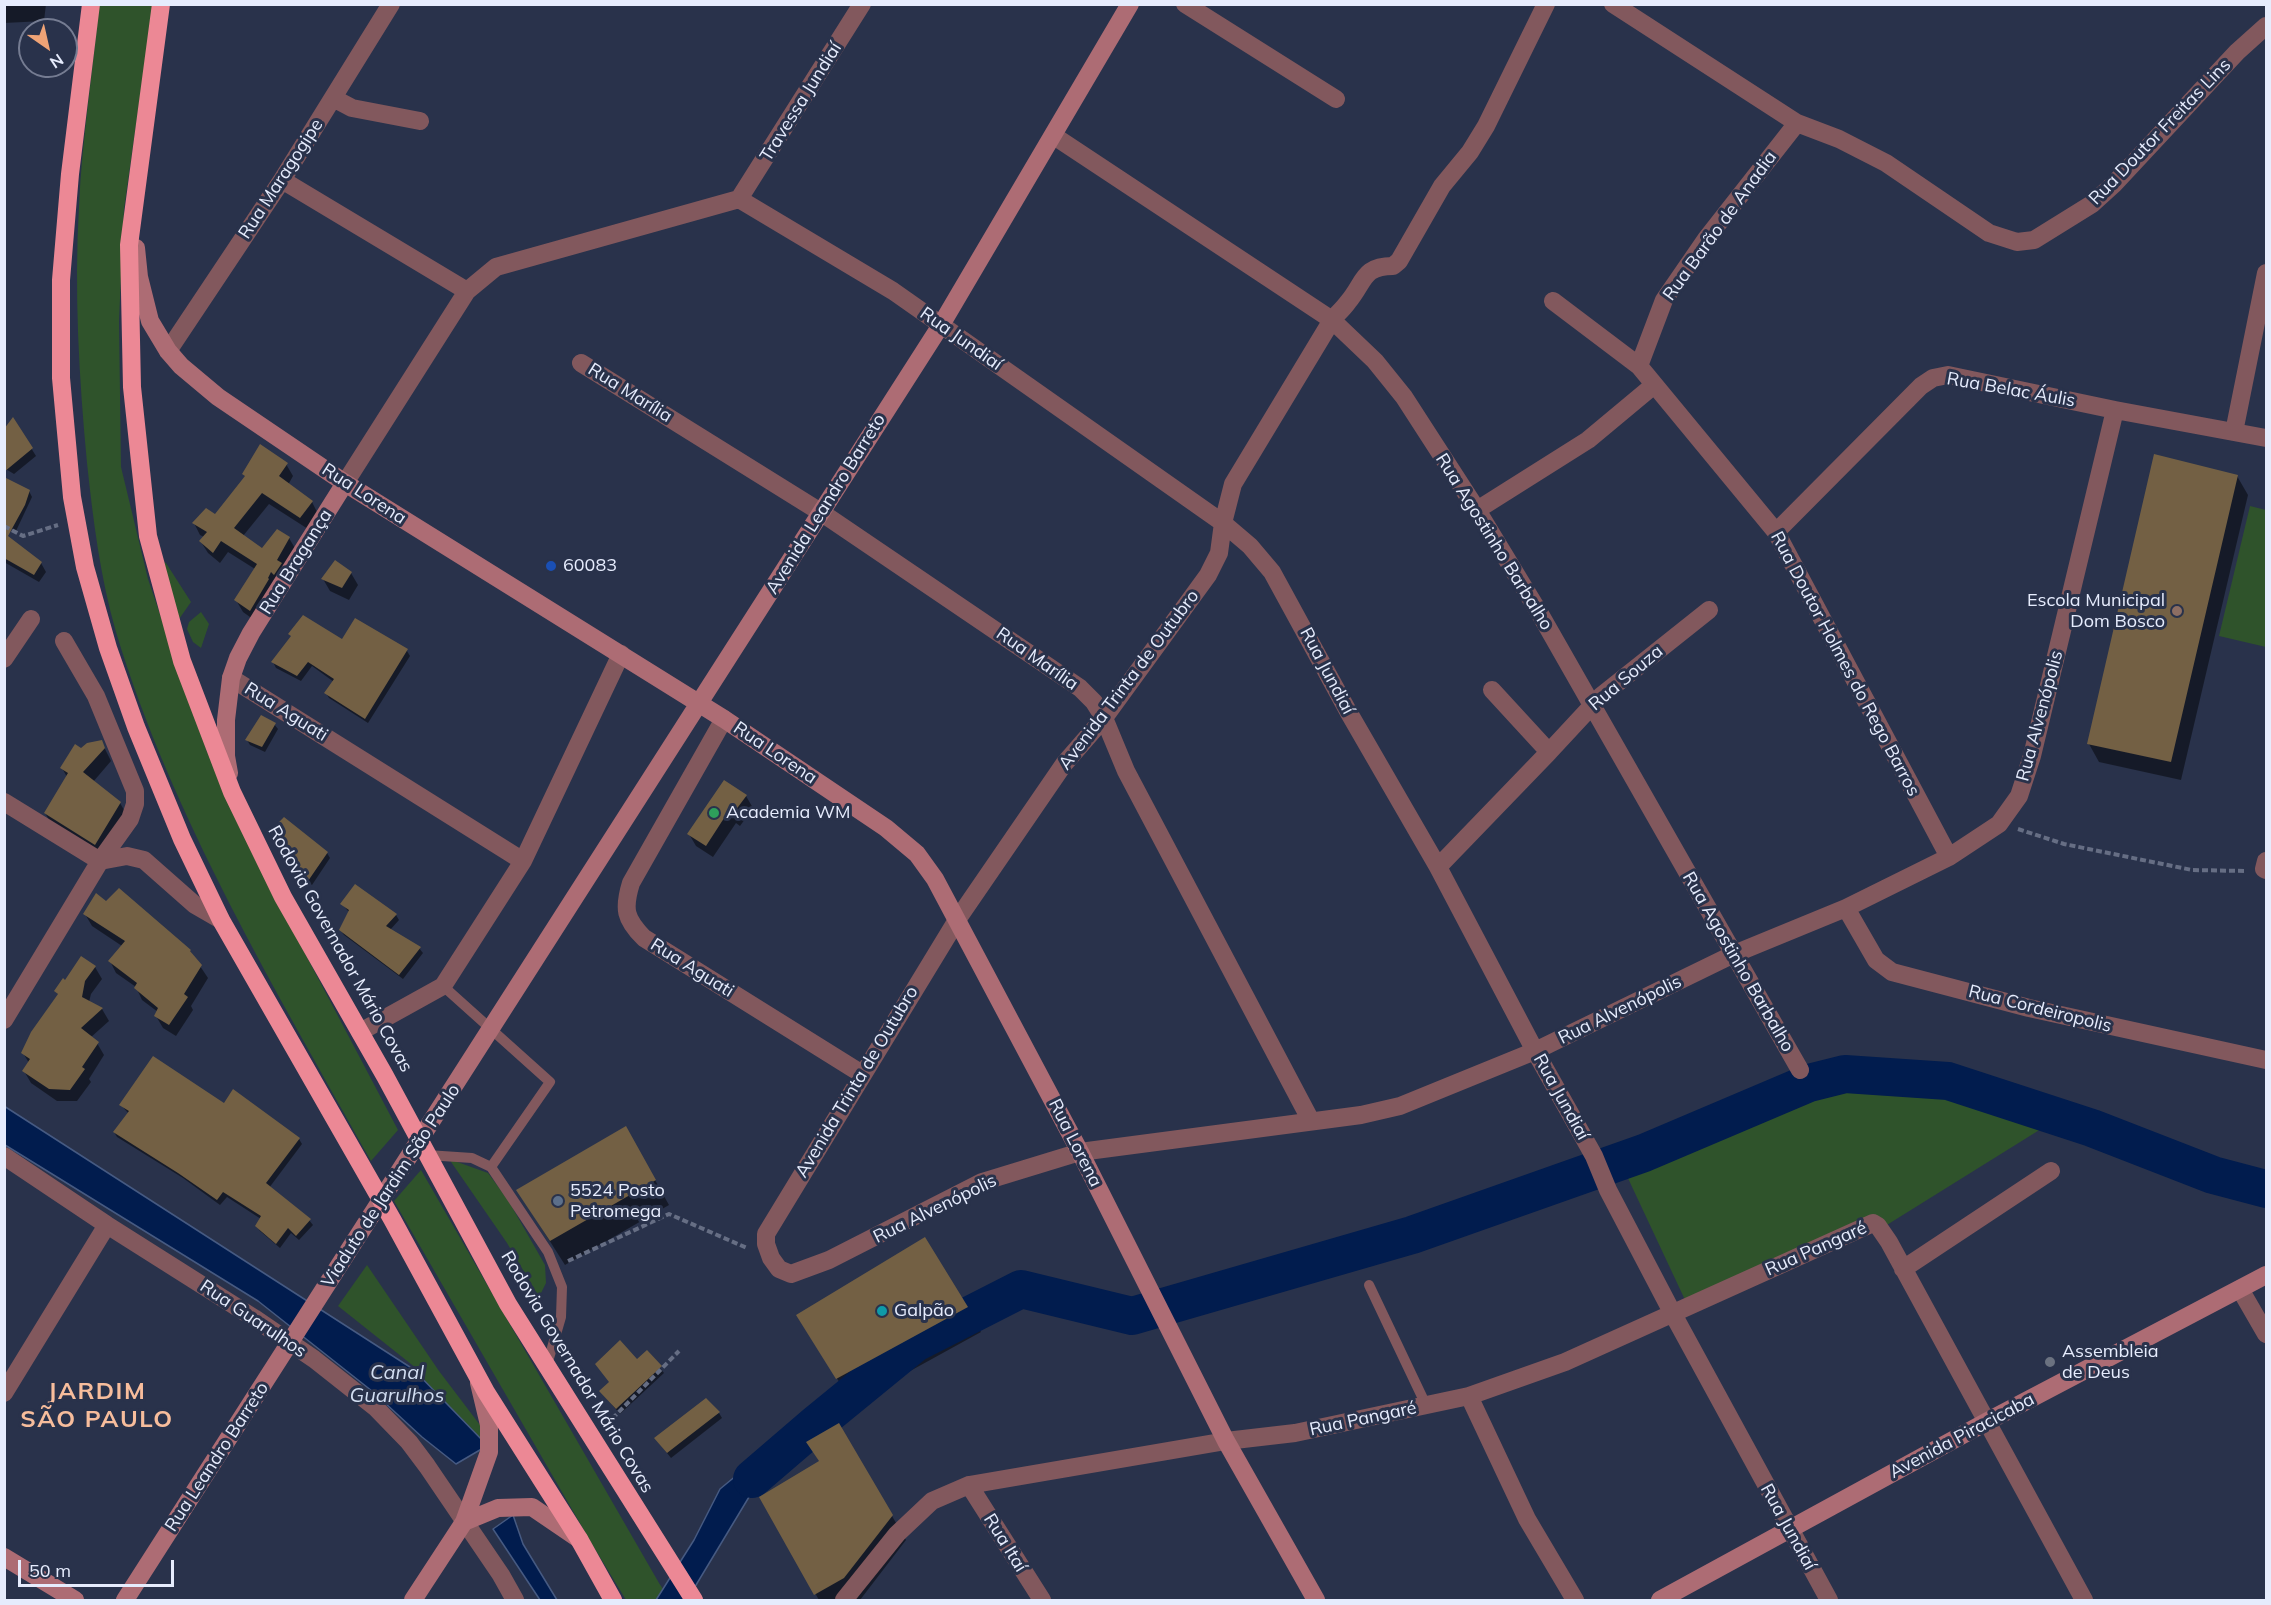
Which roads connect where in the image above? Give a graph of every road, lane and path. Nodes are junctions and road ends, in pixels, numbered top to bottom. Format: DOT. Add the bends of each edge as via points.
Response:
graph roads {
  1 [pos="91,4"];
  2 [pos="161,4"];
  3 [pos="391,4"];
  4 [pos="862,4"];
  5 [pos="1130,4"];
  6 [pos="1185,4"];
  7 [pos="1546,4"];
  8 [pos="1613,4"];
  9 [pos="2266,26"];
  10 [pos="333,98"];
  11 [pos="1336,99"];
  12 [pos="420,121"];
  13 [pos="1797,123"];
  14 [pos="1054,136"];
  15 [pos="282,180"];
  16 [pos="740,199"];
  17 [pos="133,211"];
  18 [pos="2266,273"];
  19 [pos="467,291"];
  20 [pos="1553,301"];
  21 [pos="1332,320"];
  22 [pos="941,325"];
  23 [pos="168,351"];
  24 [pos="581,363"];
  25 [pos="1639,366"];
  26 [pos="1654,385"];
  27 [pos="2115,410"];
  28 [pos="2234,432"];
  29 [pos="2266,438"];
  30 [pos="345,483"];
  31 [pos="1477,510"];
  32 [pos="822,513"];
  33 [pos="76,520"];
  34 [pos="1223,523"];
  35 [pos="4,526"];
  36 [pos="1776,532"];
  37 [pos="1709,610"];
  38 [pos="31,619"];
  39 [pos="64,641"];
  40 [pos="621,654"];
  41 [pos="4,659"];
  42 [pos="231,678"];
  43 [pos="1492,690"];
  44 [pos="698,703"];
  45 [pos="1592,705"];
  46 [pos="1104,718"];
  47 [pos="724,719"];
  48 [pos="1549,752"];
  49 [pos="232,792"];
  50 [pos="4,802"];
  51 [pos="1999,824"];
  52 [pos="1949,857"];
  53 [pos="100,861"];
  54 [pos="523,861"];
  55 [pos="1438,867"];
  56 [pos="2266,867"];
  57 [pos="1846,908"];
  58 [pos="957,920"];
  59 [pos="221,921"];
  60 [pos="1734,954"];
  61 [pos="443,986"];
  62 [pos="512,996"];
  63 [pos="4,1020"];
  64 [pos="360,1032"];
  65 [pos="1535,1051"];
  66 [pos="2266,1060"];
  67 [pos="1800,1070"];
  68 [pos="862,1074"];
  69 [pos="1311,1120"];
  70 [pos="1080,1152"];
  71 [pos="427,1155"];
  72 [pos="4,1156"];
  73 [pos="491,1167"];
  74 [pos="2051,1171"];
  75 [pos="107,1225"];
  76 [pos="775,1264"];
  77 [pos="554,1267"];
  78 [pos="1903,1269"];
  79 [pos="2266,1275"];
  80 [pos="1369,1285"];
  81 [pos="2240,1289"];
  82 [pos="1673,1314"];
  83 [pos="2266,1334"];
  84 [pos="679,1351"];
  85 [pos="547,1365"];
  86 [pos="477,1373"];
  87 [pos="269,1375"];
  88 [pos="4,1393"];
  89 [pos="1469,1396"];
  90 [pos="1426,1406"];
  91 [pos="1988,1421"];
  92 [pos="593,1439"];
  93 [pos="1226,1441"];
  94 [pos="969,1485"];
  95 [pos="484,1508"];
  96 [pos="464,1522"];
  97 [pos="1790,1531"];
  98 [pos="579,1539"];
  99 [pos="4,1557"];
  100 [pos="75,1600"];
  101 [pos="126,1600"];
  102 [pos="413,1600"];
  103 [pos="515,1600"];
  104 [pos="614,1600"];
  105 [pos="693,1600"];
  106 [pos="844,1600"];
  107 [pos="1042,1600"];
  108 [pos="1316,1600"];
  109 [pos="1575,1600"];
  110 [pos="1660,1600"];
  111 [pos="1829,1600"];
  112 [pos="2085,1600"];
  1 -- 33 [label="highway" via="61,280 62,378"];
  2 -- 17 [label="highway, Rodovia Governador Mário Covas"];
  3 -- 10 [label="street, Rua Maragogipe"];
  4 -- 16 [label="street, Travessa Jundiaí"];
  5 -- 14 [label="main road, Avenida Leandro Barreto"];
  6 -- 11 [label="street"];
  7 -- 21 [label="street, Avenida Trinta de Outubro" via="1486,126 1442,186 1399,261 1367,273"];
  8 -- 13 [label="street, Rua Doutor Freitas Lins"];
  9 -- 13 [label="street, Rua Doutor Freitas Lins" via="2100,197 2034,240 2017,242 1989,233 1886,164"];
  10 -- 12 [label="street" via="352,108"];
  10 -- 15 [label="street, Rua Maragogipe"];
  13 -- 25 [label="street, Rua Barão de Anadia" via="1706,239 1664,300"];
  14 -- 21 [label="street, Rua Agostinho Barbalho"];
  14 -- 22 [label="main road, Avenida Leandro Barreto"];
  15 -- 19 [label="street"];
  15 -- 23 [label="street, Rua Maragogipe"];
  16 -- 19 [label="street" via="496,267"];
  16 -- 22 [label="street, Rua Jundiaí" via="893,291"];
  17 -- 23 [label="main road, Rua Lorena" via="139,277 150,321"];
  17 -- 49 [label="highway, Rodovia Governador Mário Covas" via="129,245 132,387 148,536 182,662"];
  18 -- 28 [label="street"];
  19 -- 30 [label="street, Rua Bragança"];
  20 -- 25 [label="street, Rua Doutor Holmes do Rego Barros"];
  21 -- 31 [label="street, Rua Agostinho Barbalho" via="1375,361 1404,397"];
  21 -- 34 [label="street, Avenida Trinta de Outubro" via="1233,484"];
  22 -- 32 [label="main road, Avenida Leandro Barreto"];
  22 -- 34 [label="street, Rua Jundiaí"];
  23 -- 30 [label="main road, Rua Lorena" via="218,397"];
  24 -- 32 [label="street, Rua Marília"];
  25 -- 26 [label="street, Rua Doutor Holmes do Rego Barros"];
  26 -- 31 [label="street" via="1588,440"];
  26 -- 36 [label="street, Rua Doutor Holmes do Rego Barros"];
  27 -- 28 [label="street, Rua Belac Áulis"];
  27 -- 36 [label="street, Rua Belac Áulis" via="1948,375 1933,378"];
  27 -- 51 [label="street, Rua Alvenópolis" via="2032,756 2019,796"];
  28 -- 29 [label="street, Rua Belac Áulis"];
  30 -- 40 [label="main road, Rua Lorena"];
  30 -- 42 [label="main road, Rua Bragança" via="251,633"];
  31 -- 45 [label="street, Rua Agostinho Barbalho"];
  32 -- 44 [label="main road, Avenida Leandro Barreto"];
  32 -- 46 [label="street, Rua Marília" via="1080,688"];
  33 -- 35 [label="path" via="24,536"];
  33 -- 59 [label="highway" via="97,611 129,707 182,838"];
  34 -- 46 [label="street, Avenida Trinta de Outubro" via="1219,553 1208,575"];
  34 -- 55 [label="street, Rua Jundiaí" via="1272,572"];
  36 -- 52 [label="street, Rua Doutor Holmes do Rego Barros"];
  37 -- 45 [label="street, Rua Souza"];
  38 -- 41 [label="street"];
  39 -- 53 [label="street" via="96,696 135,791 130,819"];
  40 -- 44 [label="main road, Rua Lorena"];
  40 -- 54 [label="street"];
  42 -- 49 [label="main road, Rua Bragança" via="226,756"];
  42 -- 54 [label="street, Rua Aguati"];
  43 -- 48 [label="street"];
  44 -- 47 [label="main road, Rua Lorena"];
  44 -- 62 [label="main road, Avenida Leandro Barreto"];
  45 -- 48 [label="street, Rua Souza"];
  45 -- 60 [label="street, Rua Agostinho Barbalho"];
  46 -- 58 [label="street, Avenida Trinta de Outubro" via="1064,764"];
  46 -- 69 [label="street, Rua Marília" via="1126,771"];
  47 -- 58 [label="main road, Rua Lorena" via="886,828 917,854"];
  47 -- 68 [label="street, Rua Aguati" via="631,883 627,915 644,938"];
  48 -- 55 [label="street, Rua Souza"];
  49 -- 64 [label="highway, Rodovia Governador Mário Covas" via="283,897"];
  50 -- 53 [label="street"];
  51 -- 52 [label="street, Rua Alvenópolis"];
  51 -- 56 [label="path" via="2064,844 2192,870 2244,872"];
  52 -- 57 [label="street, Rua Alvenópolis"];
  53 -- 59 [label="street" via="127,856 144,860 195,905"];
  53 -- 63 [label="street"];
  54 -- 61 [label="street"];
  55 -- 65 [label="street, Rua Jundiaí"];
  57 -- 60 [label="street, Rua Alvenópolis"];
  57 -- 66 [label="street, Rua Cordeiropolis" via="1876,960 1892,972 2029,1008"];
  58 -- 68 [label="street, Avenida Trinta de Outubro"];
  58 -- 70 [label="main road, Rua Lorena"];
  59 -- 86 [label="highway"];
  60 -- 65 [label="street, Rua Alvenópolis"];
  60 -- 67 [label="street, Rua Agostinho Barbalho"];
  61 -- 64 [label="street"];
  61 -- 73 [label="lane" via="550,1082"];
  62 -- 87 [label="main road, Viaduto de Jardim São Paulo"];
  64 -- 71 [label="highway, Rodovia Governador Mário Covas"];
  65 -- 69 [label="street, Rua Alvenópolis" via="1400,1106"];
  65 -- 82 [label="street, Rua Jundiaí" via="1594,1156"];
  68 -- 76 [label="street, Avenida Trinta de Outubro" via="766,1234"];
  69 -- 70 [label="street, Rua Alvenópolis"];
  70 -- 76 [label="street, Rua Alvenópolis" via="982,1182 803,1271 791,1274"];
  70 -- 93 [label="main road, Rua Lorena"];
  71 -- 73 [label="lane" via="472,1158"];
  71 -- 85 [label="highway, Rodovia Governador Mário Covas" via="508,1304"];
  72 -- 75 [label="street, Rua Guarulhos"];
  73 -- 77 [label="lane"];
  74 -- 78 [label="street"];
  75 -- 88 [label="street"];
  75 -- 96 [label="street, Rua Guarulhos" via="254,1318 376,1408 409,1442"];
  76 -- 77 [label="path" via="669,1214"];
  77 -- 85 [label="lane" via="562,1287 561,1317"];
  78 -- 82 [label="street, Rua Pangaré" via="1878,1226 1867,1224"];
  78 -- 91 [label="street"];
  79 -- 81 [label="main road, Avenida Piracicaba"];
  80 -- 90 [label="lane"];
  81 -- 83 [label="street"];
  81 -- 91 [label="main road, Avenida Piracicaba"];
  82 -- 89 [label="street, Rua Pangaré" via="1565,1362"];
  82 -- 97 [label="street, Rua Jundiaí"];
  84 -- 92 [label="path"];
  85 -- 92 [label="highway, Rodovia Governador Mário Covas"];
  86 -- 95 [label="main road" via="489,1425 489,1452 480,1478"];
  86 -- 98 [label="highway"];
  87 -- 101 [label="main road, Rua Leandro Barreto"];
  89 -- 90 [label="street, Rua Pangaré"];
  89 -- 109 [label="street" via="1527,1519"];
  90 -- 93 [label="street, Rua Pangaré" via="1295,1433"];
  91 -- 97 [label="main road, Avenida Piracicaba"];
  91 -- 112 [label="street"];
  92 -- 105 [label="highway, Rodovia Governador Mário Covas"];
  93 -- 94 [label="street, Rua Pangaré"];
  93 -- 108 [label="main road, Rua Lorena"];
  94 -- 106 [label="street, Rua Pangaré" via="925,1507 897,1534"];
  94 -- 107 [label="street, Rua Itaí"];
  95 -- 96 [label="main road"];
  95 -- 98 [label="main road" via="532,1507"];
  96 -- 102 [label="main road"];
  96 -- 103 [label="street, Rua Guarulhos"];
  97 -- 110 [label="main road, Avenida Piracicaba"];
  97 -- 111 [label="street, Rua Jundiaí"];
  98 -- 104 [label="highway"];
  99 -- 100 [label="main road"];
}
